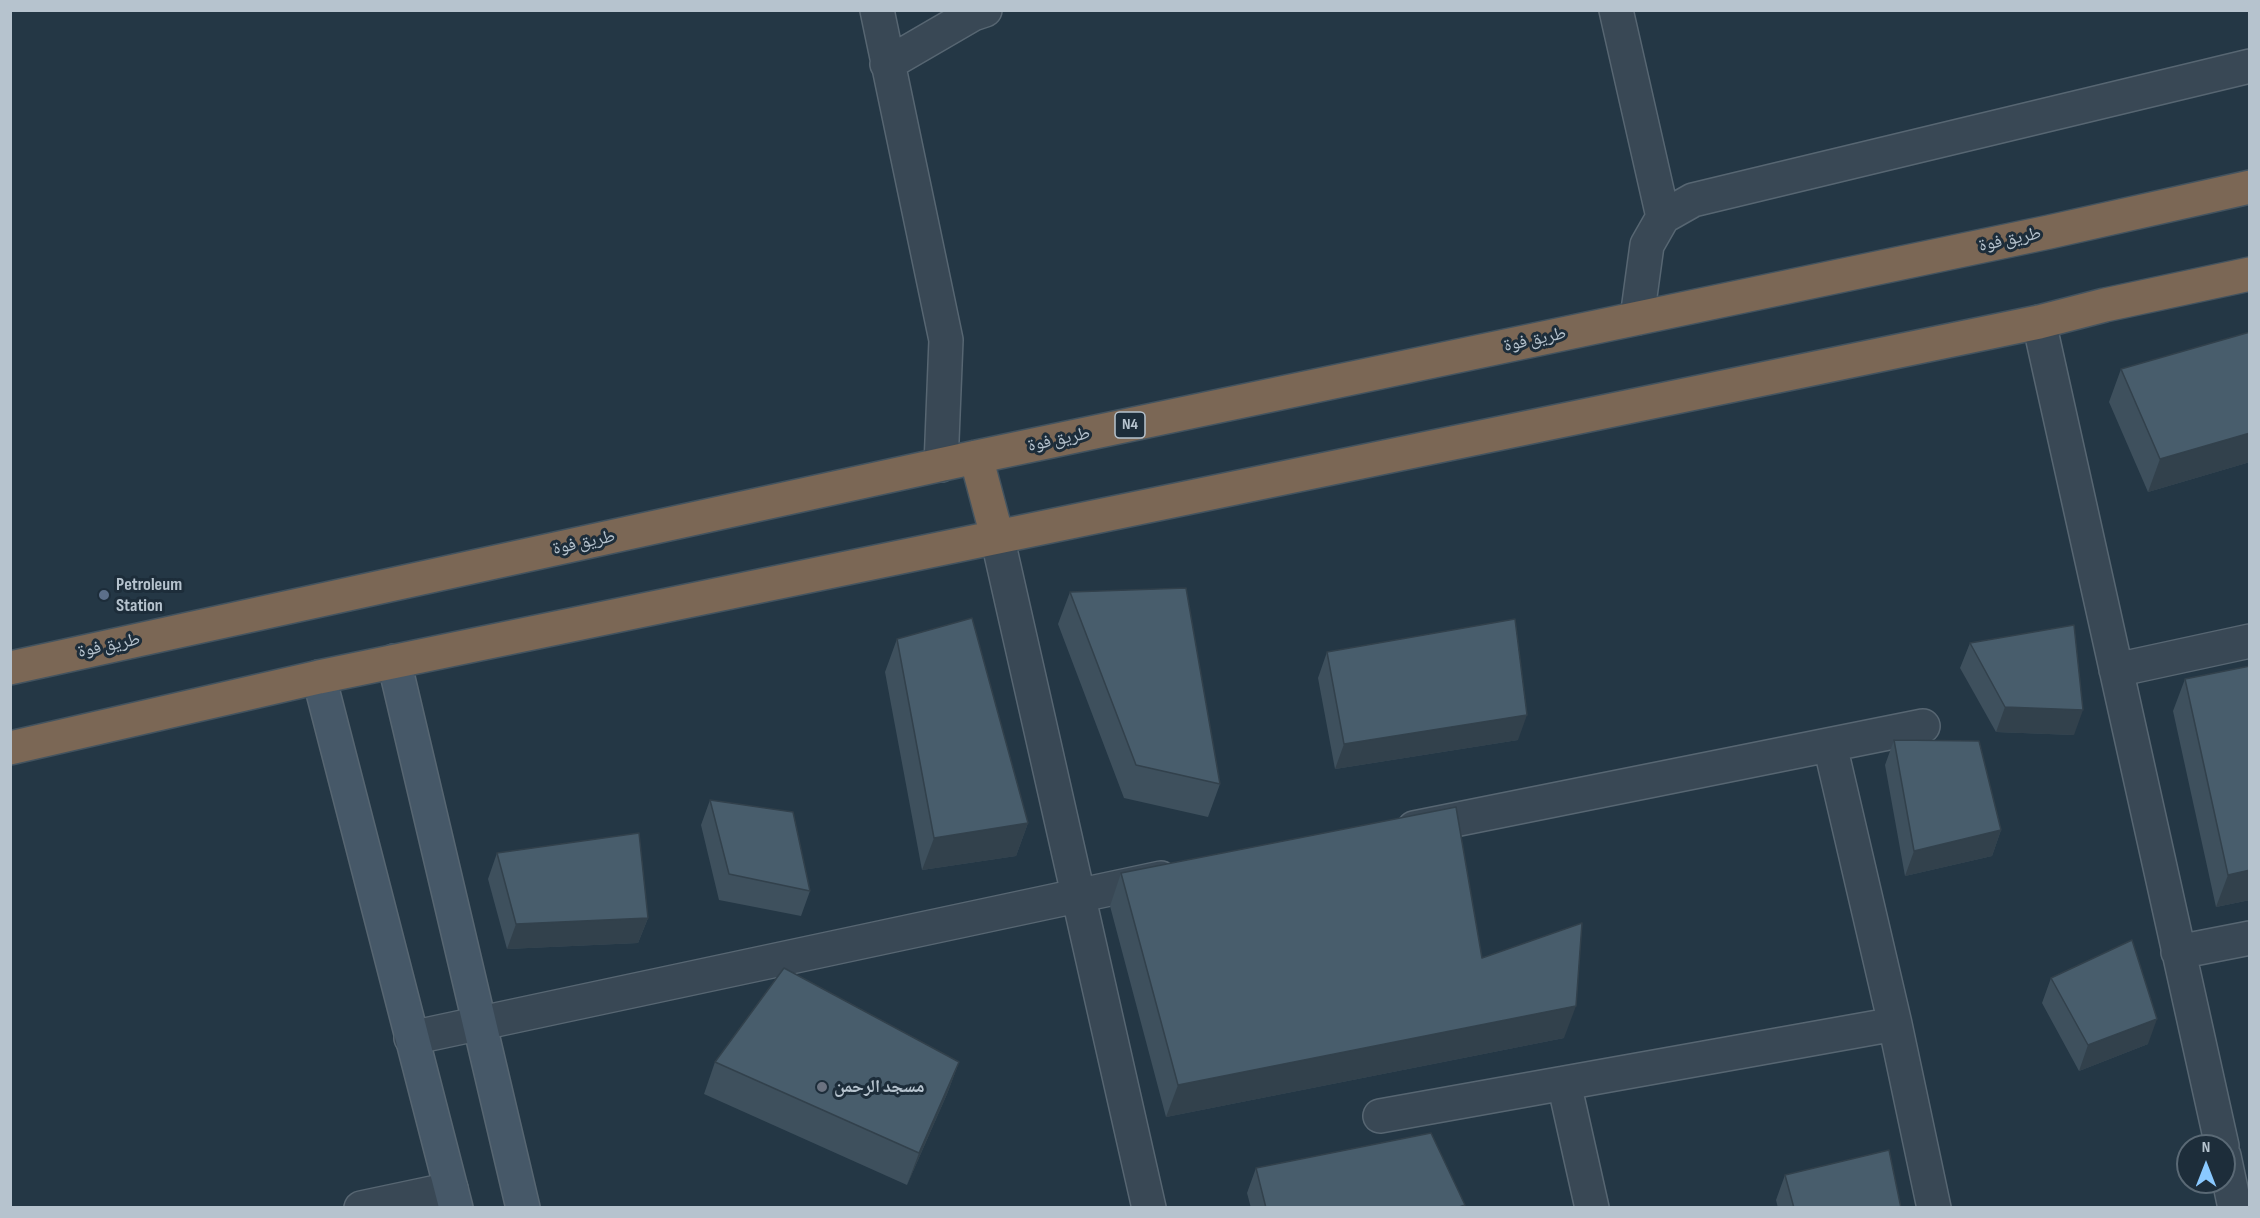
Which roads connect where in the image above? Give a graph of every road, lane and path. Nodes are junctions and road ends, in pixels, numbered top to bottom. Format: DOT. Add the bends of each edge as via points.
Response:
graph roads {
  1 [pos="877,10"];
  2 [pos="985,10"];
  3 [pos="1616,10"];
  4 [pos="887,64"];
  5 [pos="2250,66"];
  6 [pos="2250,187"];
  7 [pos="1663,217"];
  8 [pos="2250,274"];
  9 [pos="1637,318"];
  10 [pos="2038,322"];
  11 [pos="976,457"];
  12 [pos="941,465"];
  13 [pos="997,536"];
  14 [pos="2250,641"];
  15 [pos="394,661"];
  16 [pos="10,668"];
  17 [pos="2116,670"];
  18 [pos="319,677"];
  19 [pos="1923,726"];
  20 [pos="1830,745"];
  21 [pos="10,748"];
  22 [pos="1383,834"];
  23 [pos="1195,872"];
  24 [pos="1078,895"];
  25 [pos="2250,938"];
  26 [pos="2178,952"];
  27 [pos="480,1023"];
  28 [pos="1895,1024"];
  29 [pos="411,1038"];
  30 [pos="1564,1083"];
  31 [pos="1380,1116"];
  32 [pos="2219,1134"];
  33 [pos="454,1198"];
  34 [pos="361,1208"];
  35 [pos="523,1208"];
  36 [pos="1149,1208"];
  37 [pos="1592,1208"];
  38 [pos="1934,1208"];
  1 -- 4 [label="street"];
  2 -- 4 [label="street"];
  3 -- 7 [label="street"];
  4 -- 12 [label="street" via="946,340"];
  5 -- 7 [label="street" via="1693,200"];
  6 -- 9 [label="highway, طريق فوة / N4"];
  7 -- 9 [label="street" via="1647,245"];
  8 -- 10 [label="highway"];
  9 -- 11 [label="highway, طريق فوة / N4"];
  10 -- 13 [label="highway"];
  10 -- 17 [label="street"];
  11 -- 12 [label="highway, طريق فوة / N4"];
  11 -- 13 [label="highway"];
  12 -- 16 [label="highway, طريق فوة / N4"];
  13 -- 15 [label="highway"];
  13 -- 24 [label="street"];
  14 -- 17 [label="street"];
  15 -- 18 [label="highway"];
  15 -- 27 [label="main road"];
  17 -- 26 [label="street"];
  18 -- 21 [label="highway"];
  18 -- 29 [label="main road"];
  19 -- 20 [label="street"];
  20 -- 22 [label="street"];
  20 -- 28 [label="street"];
  23 -- 24 [label="street"];
  24 -- 27 [label="street"];
  24 -- 36 [label="street"];
  25 -- 26 [label="street"];
  26 -- 32 [label="street"];
  27 -- 29 [label="street"];
  27 -- 35 [label="main road"];
  28 -- 30 [label="street"];
  28 -- 38 [label="street"];
  29 -- 33 [label="main road"];
  30 -- 31 [label="street"];
  30 -- 37 [label="street"];
  33 -- 34 [label="street"];
}
